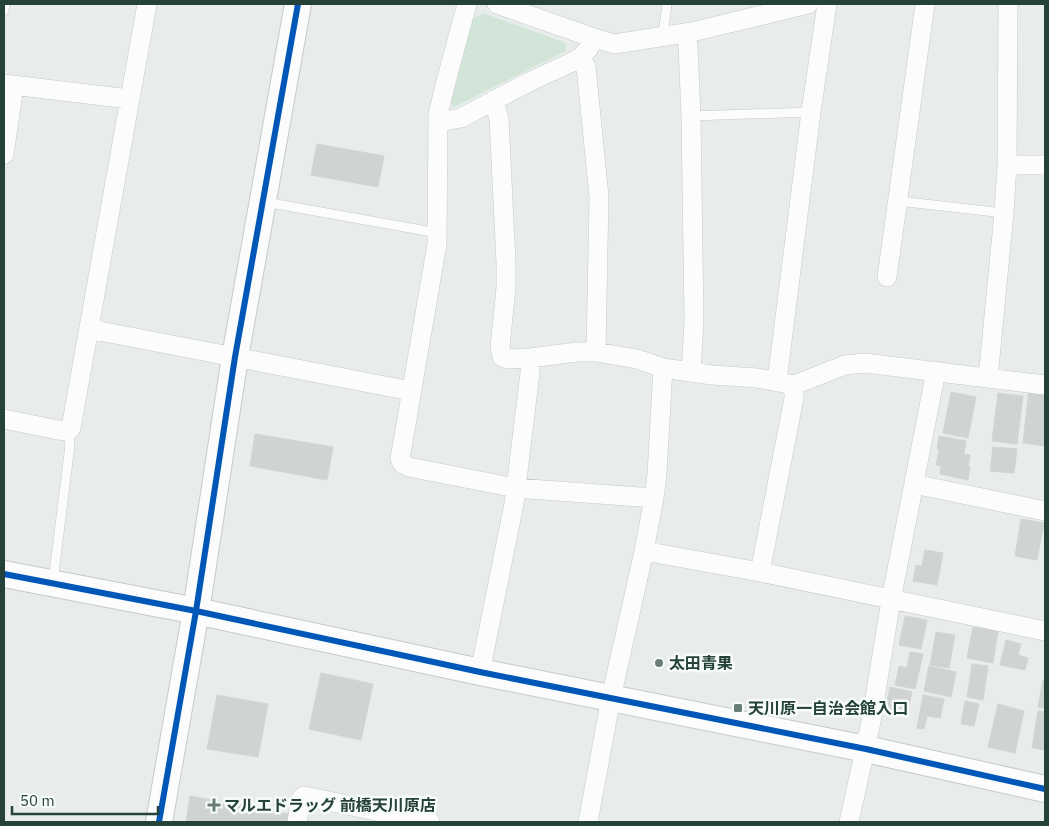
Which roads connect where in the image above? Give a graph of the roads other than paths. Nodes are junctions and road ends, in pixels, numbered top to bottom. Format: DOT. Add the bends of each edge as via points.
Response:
graph roads {
  1 [pos="4,4"];
  2 [pos="147,4"];
  3 [pos="298,4"];
  4 [pos="467,4"];
  5 [pos="497,4"];
  6 [pos="668,4"];
  7 [pos="827,4"];
  8 [pos="925,4"];
  9 [pos="1008,4"];
  10 [pos="800,5"];
  11 [pos="4,10"];
  12 [pos="684,33"];
  13 [pos="666,37"];
  14 [pos="594,38"];
  15 [pos="581,57"];
  16 [pos="9,85"];
  17 [pos="129,99"];
  18 [pos="494,100"];
  19 [pos="811,112"];
  20 [pos="691,116"];
  21 [pos="438,122"];
  22 [pos="4,154"];
  23 [pos="1007,165"];
  24 [pos="1045,166"];
  25 [pos="898,201"];
  26 [pos="262,202"];
  27 [pos="1004,213"];
  28 [pos="438,232"];
  29 [pos="887,276"];
  30 [pos="90,329"];
  31 [pos="596,352"];
  32 [pos="235,357"];
  33 [pos="530,358"];
  34 [pos="663,368"];
  35 [pos="936,371"];
  36 [pos="691,372"];
  37 [pos="988,378"];
  38 [pos="785,383"];
  39 [pos="1045,385"];
  40 [pos="412,391"];
  41 [pos="4,419"];
  42 [pos="68,431"];
  43 [pos="914,484"];
  44 [pos="516,488"];
  45 [pos="654,498"];
  46 [pos="1045,511"];
  47 [pos="644,551"];
  48 [pos="760,572"];
  49 [pos="4,574"];
  50 [pos="52,584"];
  51 [pos="891,600"];
  52 [pos="196,611"];
  53 [pos="1045,630"];
  54 [pos="480,672"];
  55 [pos="611,698"];
  56 [pos="866,749"];
  57 [pos="1045,789"];
  58 [pos="159,822"];
  59 [pos="296,822"];
  60 [pos="430,822"];
  61 [pos="588,822"];
  62 [pos="849,822"];
  1 -- 11 [label="lane"];
  2 -- 17 [label="street"];
  3 -- 26 [label="street"];
  4 -- 21 [label="street" via="440,103"];
  5 -- 14 [label="street"];
  6 -- 13 [label="lane" via="664,27"];
  7 -- 19 [label="street"];
  8 -- 25 [label="street"];
  9 -- 23 [label="street"];
  10 -- 12 [label="street"];
  12 -- 13 [label="street"];
  12 -- 20 [label="street" via="688,45"];
  13 -- 14 [label="street" via="622,44"];
  14 -- 15 [label="street"];
  15 -- 18 [label="street"];
  15 -- 31 [label="street" via="586,67 599,196"];
  16 -- 17 [label="street"];
  16 -- 22 [label="street"];
  17 -- 30 [label="street"];
  18 -- 21 [label="street" via="461,118"];
  18 -- 33 [label="street" via="499,119 506,262 500,352 507,359"];
  19 -- 20 [label="lane"];
  19 -- 38 [label="street"];
  20 -- 36 [label="street" via="694,322"];
  21 -- 28 [label="street"];
  23 -- 24 [label="street"];
  23 -- 27 [label="street"];
  25 -- 27 [label="lane"];
  25 -- 29 [label="street"];
  26 -- 28 [label="lane"];
  26 -- 32 [label="street"];
  27 -- 37 [label="street"];
  28 -- 40 [label="street"];
  30 -- 32 [label="street"];
  30 -- 42 [label="street" via="73,422"];
  31 -- 33 [label="street"];
  31 -- 34 [label="street" via="637,359"];
  32 -- 40 [label="street"];
  32 -- 52 [label="street"];
  33 -- 44 [label="street"];
  34 -- 36 [label="street"];
  34 -- 45 [label="street"];
  35 -- 37 [label="street"];
  35 -- 38 [label="street" via="854,362"];
  35 -- 43 [label="street"];
  36 -- 38 [label="street"];
  37 -- 39 [label="street"];
  38 -- 48 [label="street" via="794,398"];
  40 -- 44 [label="street" via="400,452 403,464"];
  41 -- 42 [label="street"];
  42 -- 50 [label="lane" via="70,445"];
  43 -- 46 [label="street"];
  43 -- 51 [label="street"];
  44 -- 45 [label="street"];
  44 -- 54 [label="street"];
  45 -- 47 [label="street"];
  47 -- 48 [label="street"];
  47 -- 55 [label="street"];
  48 -- 51 [label="street"];
  49 -- 50 [label="street"];
  50 -- 52 [label="street"];
  51 -- 53 [label="street"];
  51 -- 56 [label="street"];
  52 -- 54 [label="street"];
  52 -- 58 [label="street"];
  54 -- 55 [label="street"];
  55 -- 56 [label="street"];
  55 -- 61 [label="street"];
  56 -- 57 [label="street"];
  56 -- 62 [label="street"];
  59 -- 60 [label="street" via="304,796"];
}
